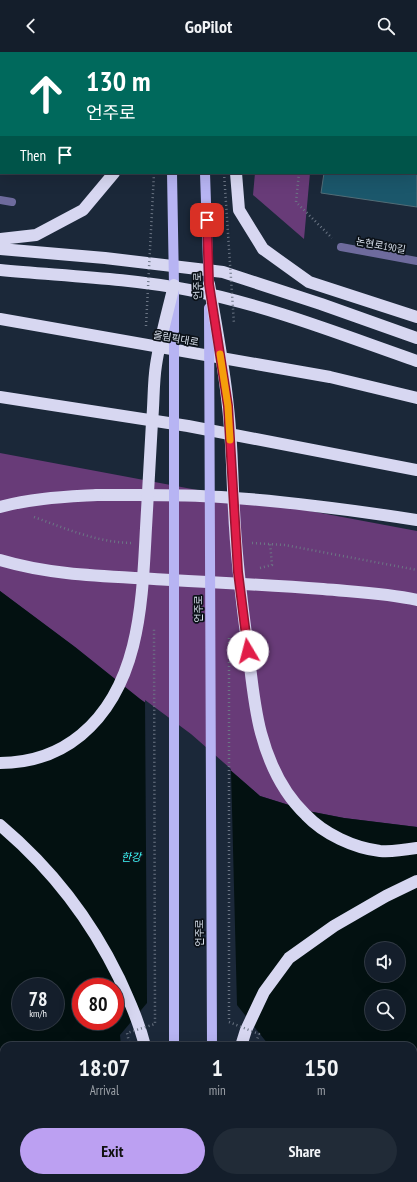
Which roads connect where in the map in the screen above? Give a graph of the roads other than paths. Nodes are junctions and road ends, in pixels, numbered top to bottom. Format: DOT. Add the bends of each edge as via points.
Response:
graph roads {
  1 [pos="113,174"];
  2 [pos="172,174"];
  3 [pos="205,174"];
  4 [pos="236,174"];
  5 [pos="0,200"];
  6 [pos="12,202"];
  7 [pos="0,239"];
  8 [pos="341,248"];
  9 [pos="0,249"];
  10 [pos="417,261"];
  11 [pos="0,270"];
  12 [pos="209,284"];
  13 [pos="174,285"];
  14 [pos="417,317"];
  15 [pos="0,319"];
  16 [pos="417,338"];
  17 [pos="417,361"];
  18 [pos="0,397"];
  19 [pos="417,398"];
  20 [pos="417,470"];
  21 [pos="0,506"];
  22 [pos="417,520"];
  23 [pos="0,560"];
  24 [pos="417,600"];
  25 [pos="0,763"];
  26 [pos="0,825"];
  27 [pos="417,848"];
  28 [pos="417,881"];
  29 [pos="144,1042"];
  30 [pos="174,1042"];
  31 [pos="212,1042"];
  32 [pos="243,1042"];
  1 -- 7 [label="highway" via="83,210 36,235"];
  2 -- 13 [label="main road, bridge"];
  3 -- 12 [label="main road, 언주로, bridge"];
  4 -- 14 [label="highway" via="239,210 263,249 310,282"];
  5 -- 6 [label="street"];
  8 -- 10 [label="street, 논현로190길"];
  9 -- 16 [label="highway" via="223,272"];
  11 -- 17 [label="highway" via="128,281 189,290 248,303"];
  12 -- 27 [label="highway, bridge" via="228,406 242,608 255,702 268,755 291,797 306,816 323,829 353,844 381,851"];
  12 -- 31 [label="main road, 언주로, bridge"];
  13 -- 25 [label="highway, bridge" via="156,365 143,587 137,629 126,670 101,716 73,742 57,752 39,758"];
  13 -- 30 [label="main road, bridge"];
  15 -- 19 [label="highway, 올림픽대로" via="330,377"];
  18 -- 20 [label="highway" via="188,426"];
  21 -- 22 [label="highway, bridge" via="68,496 219,497 332,507"];
  23 -- 24 [label="highway, bridge" via="37,569 76,574 360,592"];
  26 -- 29 [label="highway" via="56,880 101,943 130,1002"];
  28 -- 32 [label="highway" via="334,926 289,958 264,992"];
}
